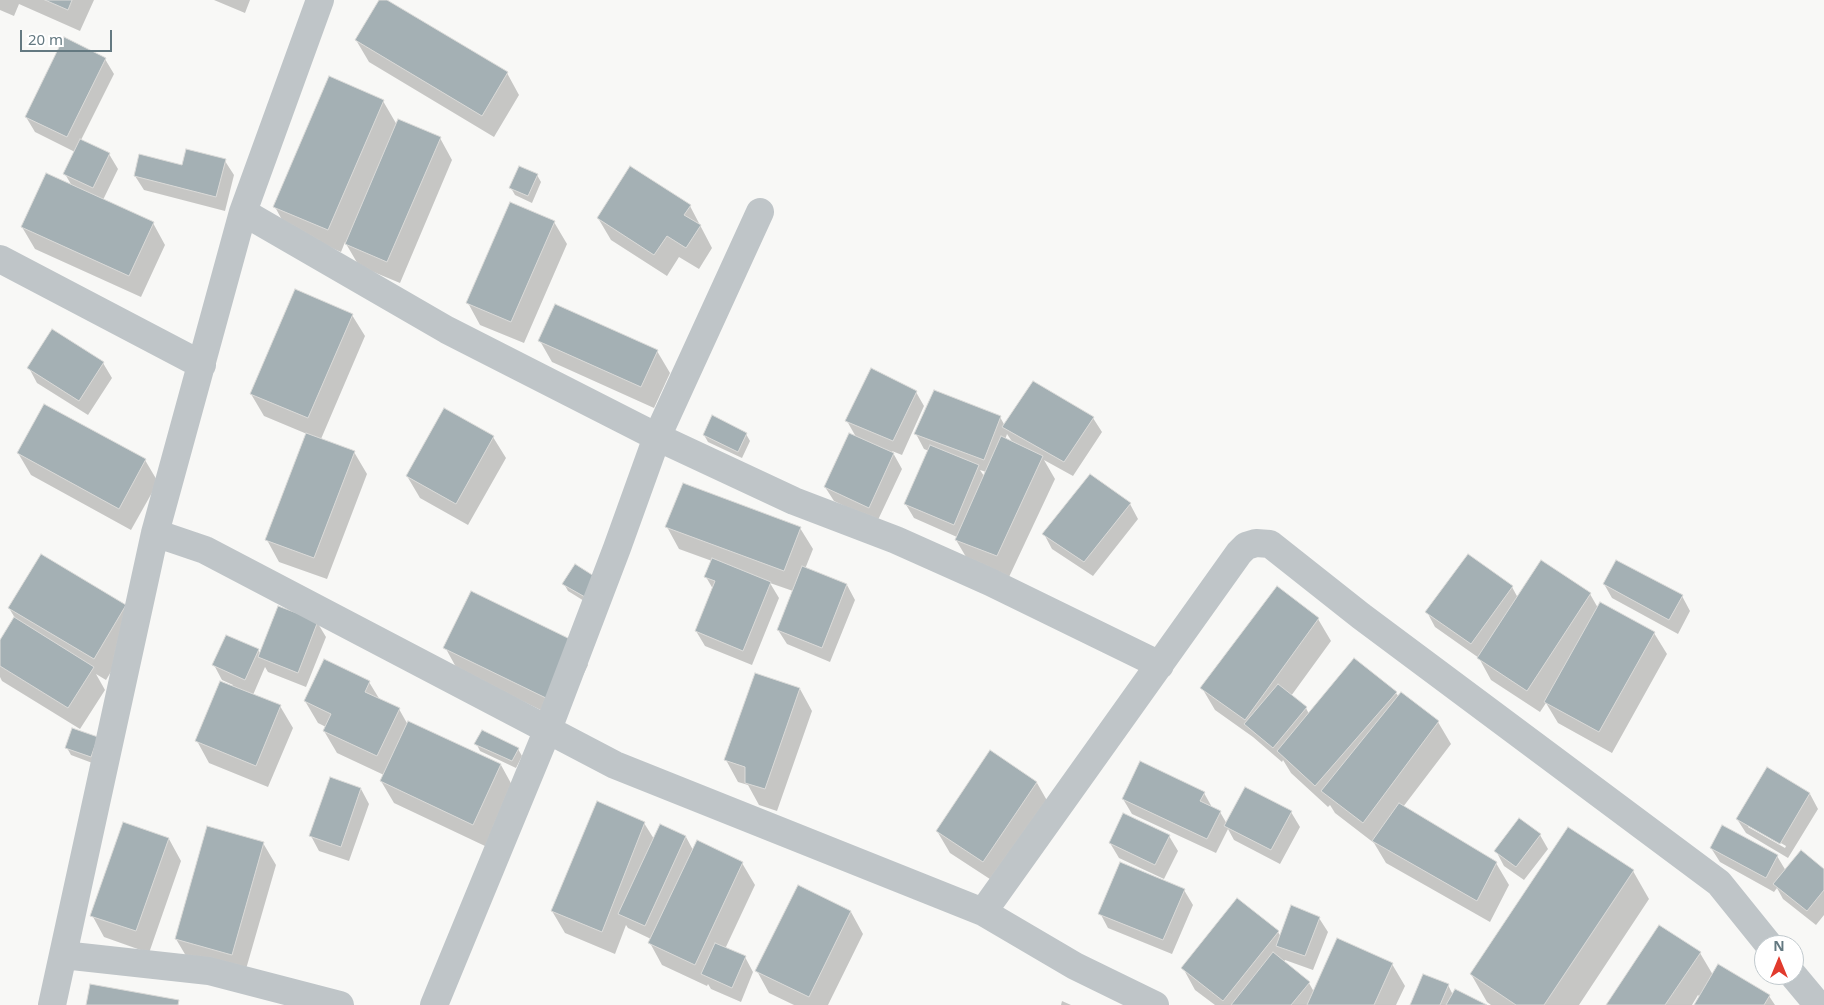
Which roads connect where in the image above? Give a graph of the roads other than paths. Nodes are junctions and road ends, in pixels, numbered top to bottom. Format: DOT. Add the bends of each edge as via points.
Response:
graph roads {
  1 [pos="320,0"];
  2 [pos="244,212"];
  3 [pos="760,212"];
  4 [pos="0,259"];
  5 [pos="202,365"];
  6 [pos="657,437"];
  7 [pos="155,533"];
  8 [pos="1160,665"];
  9 [pos="548,729"];
  10 [pos="983,912"];
  11 [pos="1761,935"];
  12 [pos="63,955"];
  13 [pos="1801,985"];
  14 [pos="52,1005"];
  15 [pos="340,1005"];
  16 [pos="434,1005"];
  17 [pos="1154,1005"];
  18 [pos="1818,1005"];
  1 -- 2 [label="street"];
  2 -- 5 [label="street"];
  2 -- 6 [label="street" via="447,330"];
  3 -- 6 [label="street"];
  4 -- 5 [label="street"];
  5 -- 7 [label="street"];
  6 -- 8 [label="street" via="794,501 896,540 990,582"];
  6 -- 9 [label="street"];
  7 -- 9 [label="street" via="205,550"];
  7 -- 12 [label="street"];
  8 -- 10 [label="street"];
  8 -- 11 [label="street" via="1239,553 1256,543 1270,544 1718,883"];
  9 -- 10 [label="street" via="615,765"];
  9 -- 16 [label="street"];
  10 -- 17 [label="street" via="1075,966"];
  12 -- 14 [label="street"];
  12 -- 15 [label="street" via="209,971"];
  13 -- 18 [label="street"];
}
